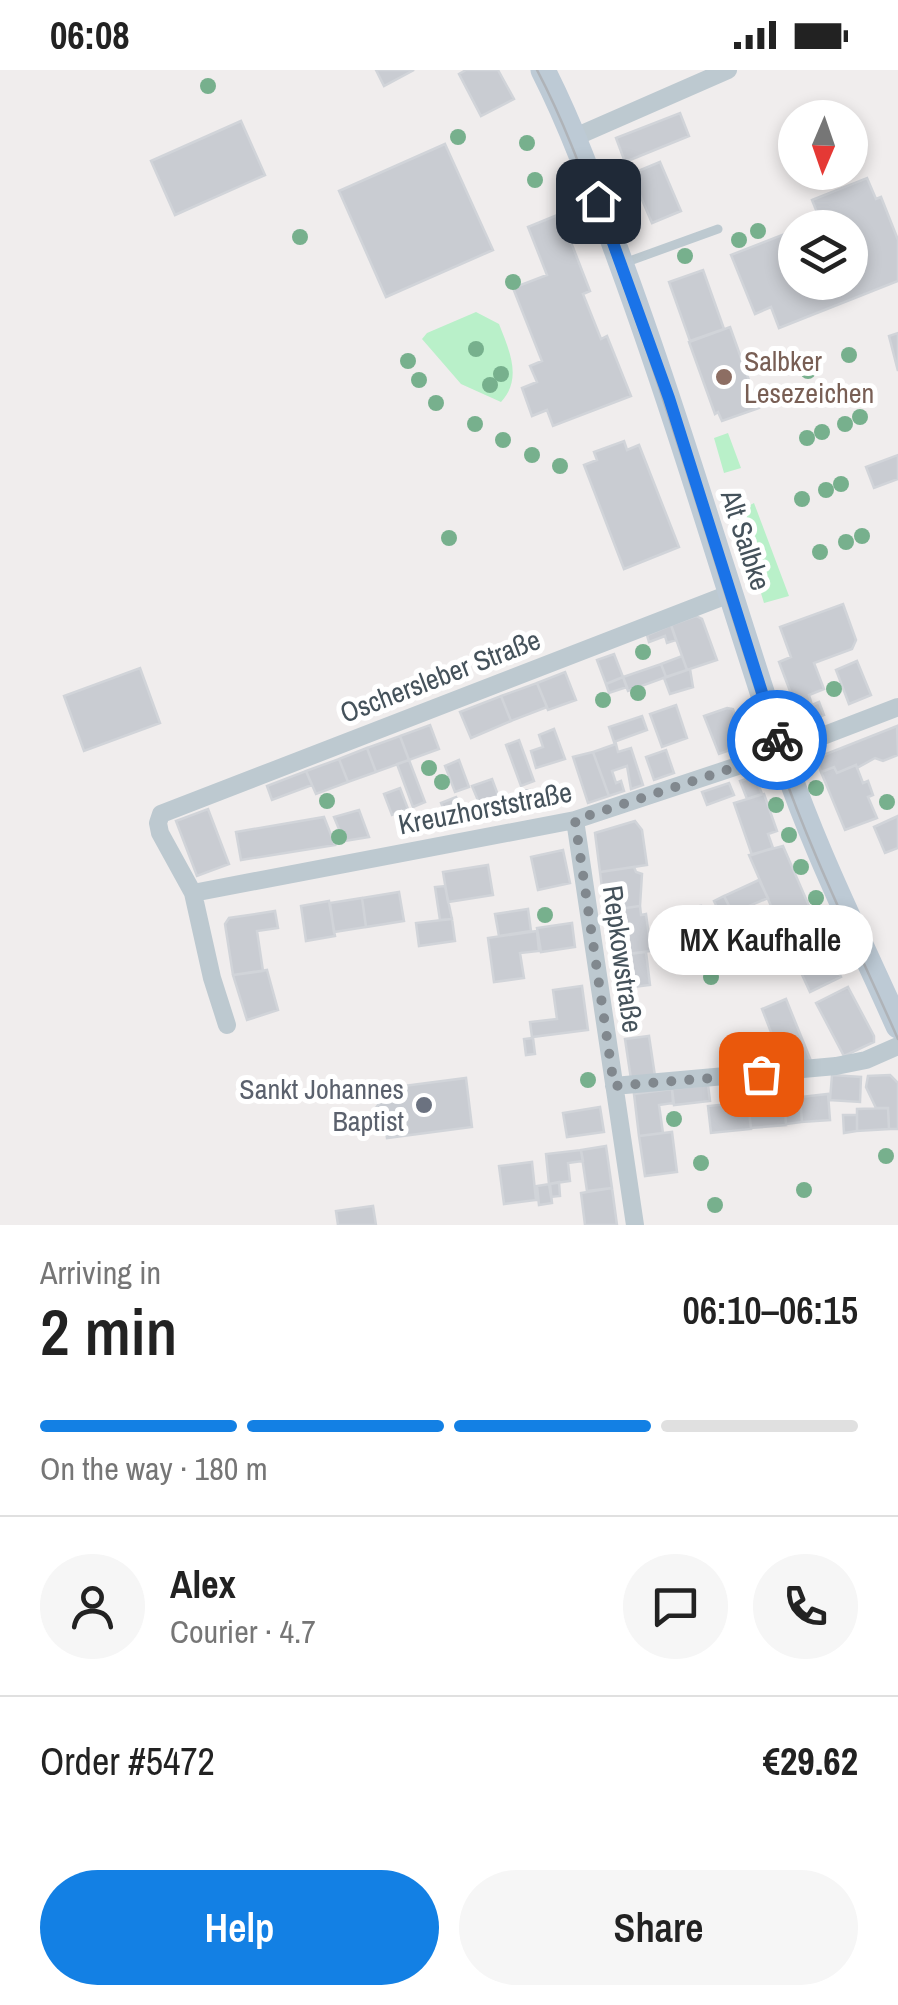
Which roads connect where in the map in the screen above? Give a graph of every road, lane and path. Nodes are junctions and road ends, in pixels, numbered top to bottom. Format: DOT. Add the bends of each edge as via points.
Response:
graph roads {
  1 [pos="543,70"];
  2 [pos="728,70"];
  3 [pos="574,137"];
  4 [pos="718,229"];
  5 [pos="622,265"];
  6 [pos="732,594"];
  7 [pos="898,707"];
  8 [pos="781,752"];
  9 [pos="575,820"];
  10 [pos="193,893"];
  11 [pos="227,1025"];
  12 [pos="898,1026"];
  13 [pos="898,1046"];
  14 [pos="614,1086"];
  15 [pos="635,1225"];
  1 -- 3 [label="main road, Alt Salbke"];
  2 -- 3 [label="street"];
  3 -- 5 [label="main road, Alt Salbke"];
  4 -- 5 [label="lane"];
  5 -- 6 [label="main road, Alt Salbke"];
  6 -- 8 [label="main road, Alt Salbke"];
  6 -- 10 [label="street, Oschersleber Straße" via="169,810 160,816 159,830"];
  7 -- 8 [label="street, Kreuzhorststraße"];
  8 -- 9 [label="street, Kreuzhorststraße"];
  8 -- 12 [label="main road, Alt Salbke"];
  9 -- 10 [label="street, Kreuzhorststraße"];
  9 -- 14 [label="street, Repkowstraße"];
  10 -- 11 [label="street"];
  13 -- 14 [label="street" via="836,1066"];
  14 -- 15 [label="street, Repkowstraße"];
}
